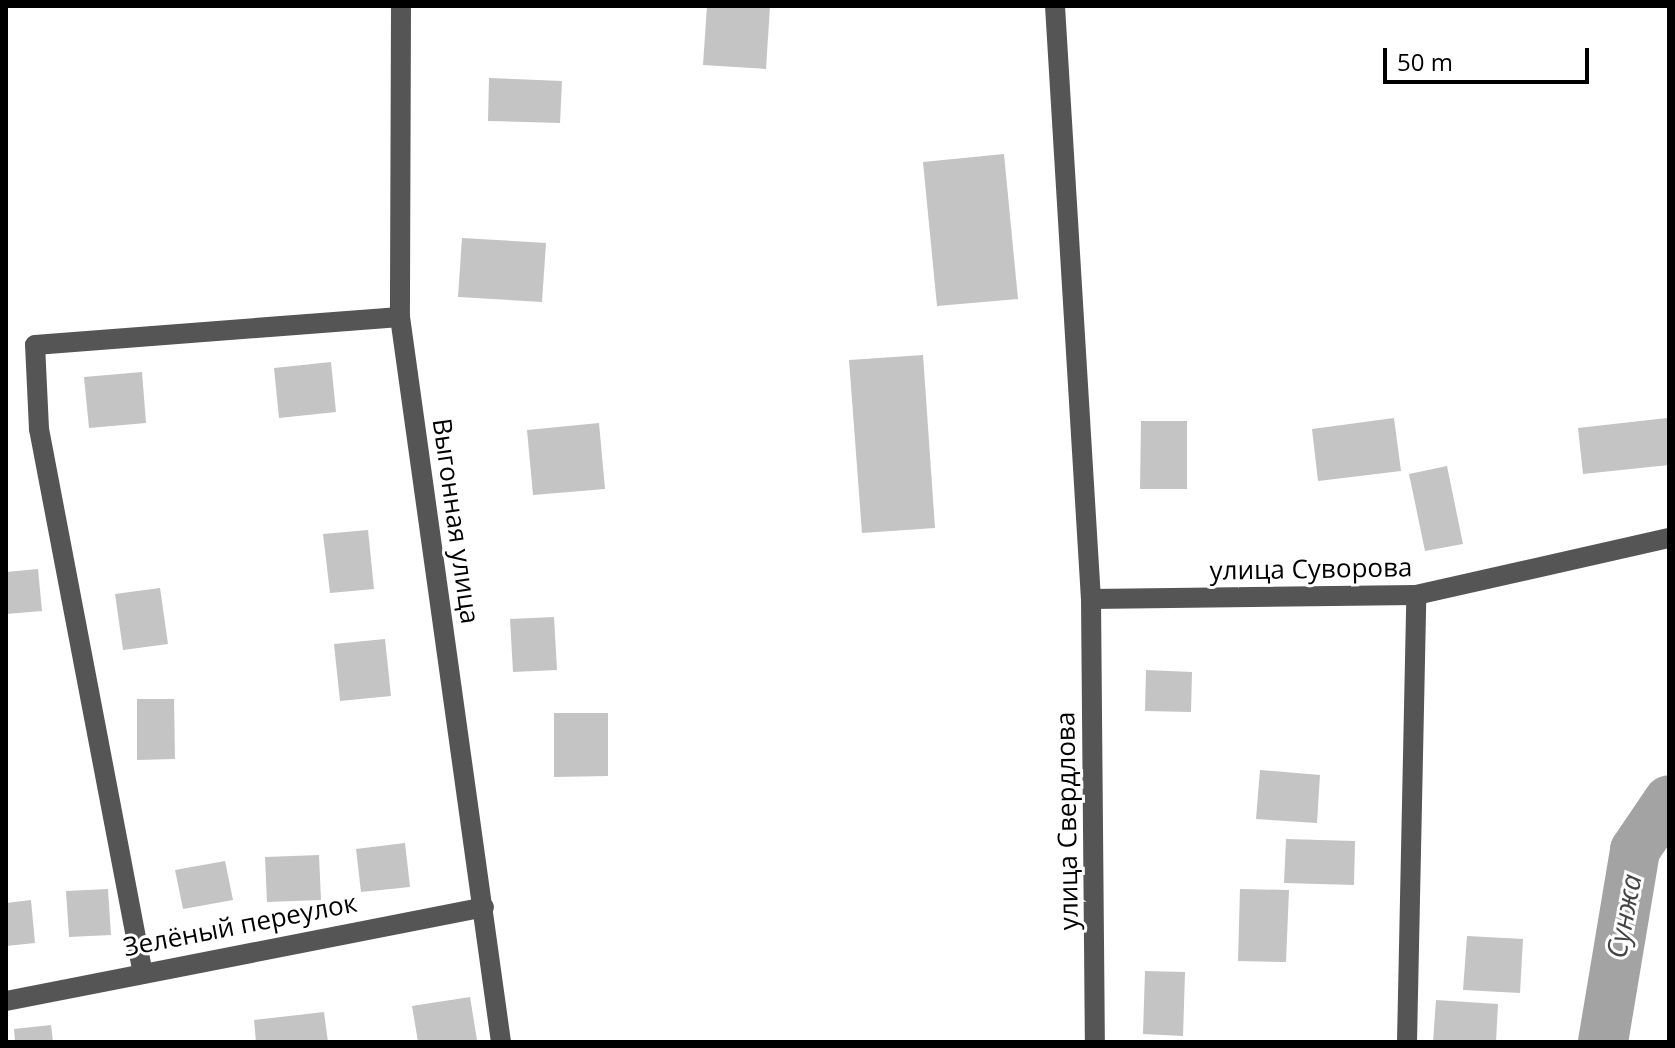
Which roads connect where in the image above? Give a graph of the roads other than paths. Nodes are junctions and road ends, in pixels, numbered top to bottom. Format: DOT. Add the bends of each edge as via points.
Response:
graph roads {
  1 [pos="401,6"];
  2 [pos="1055,6"];
  3 [pos="400,317"];
  4 [pos="1669,538"];
  5 [pos="1416,595"];
  6 [pos="1091,599"];
  7 [pos="484,907"];
  8 [pos="142,969"];
  9 [pos="6,1001"];
  10 [pos="501,1042"];
  11 [pos="1095,1042"];
  12 [pos="1407,1042"];
  1 -- 3 [label="street, Выгонная улица"];
  2 -- 6 [label="street, улица Свердлова"];
  3 -- 7 [label="street, Выгонная улица"];
  3 -- 8 [label="street" via="35,345 39,429"];
  4 -- 5 [label="street, улица Суворова"];
  5 -- 6 [label="street, улица Суворова"];
  5 -- 12 [label="street"];
  6 -- 11 [label="street, улица Свердлова"];
  7 -- 8 [label="street, Зелёный переулок"];
  7 -- 10 [label="street, Выгонная улица"];
  8 -- 9 [label="street, Зелёный переулок"];
}
